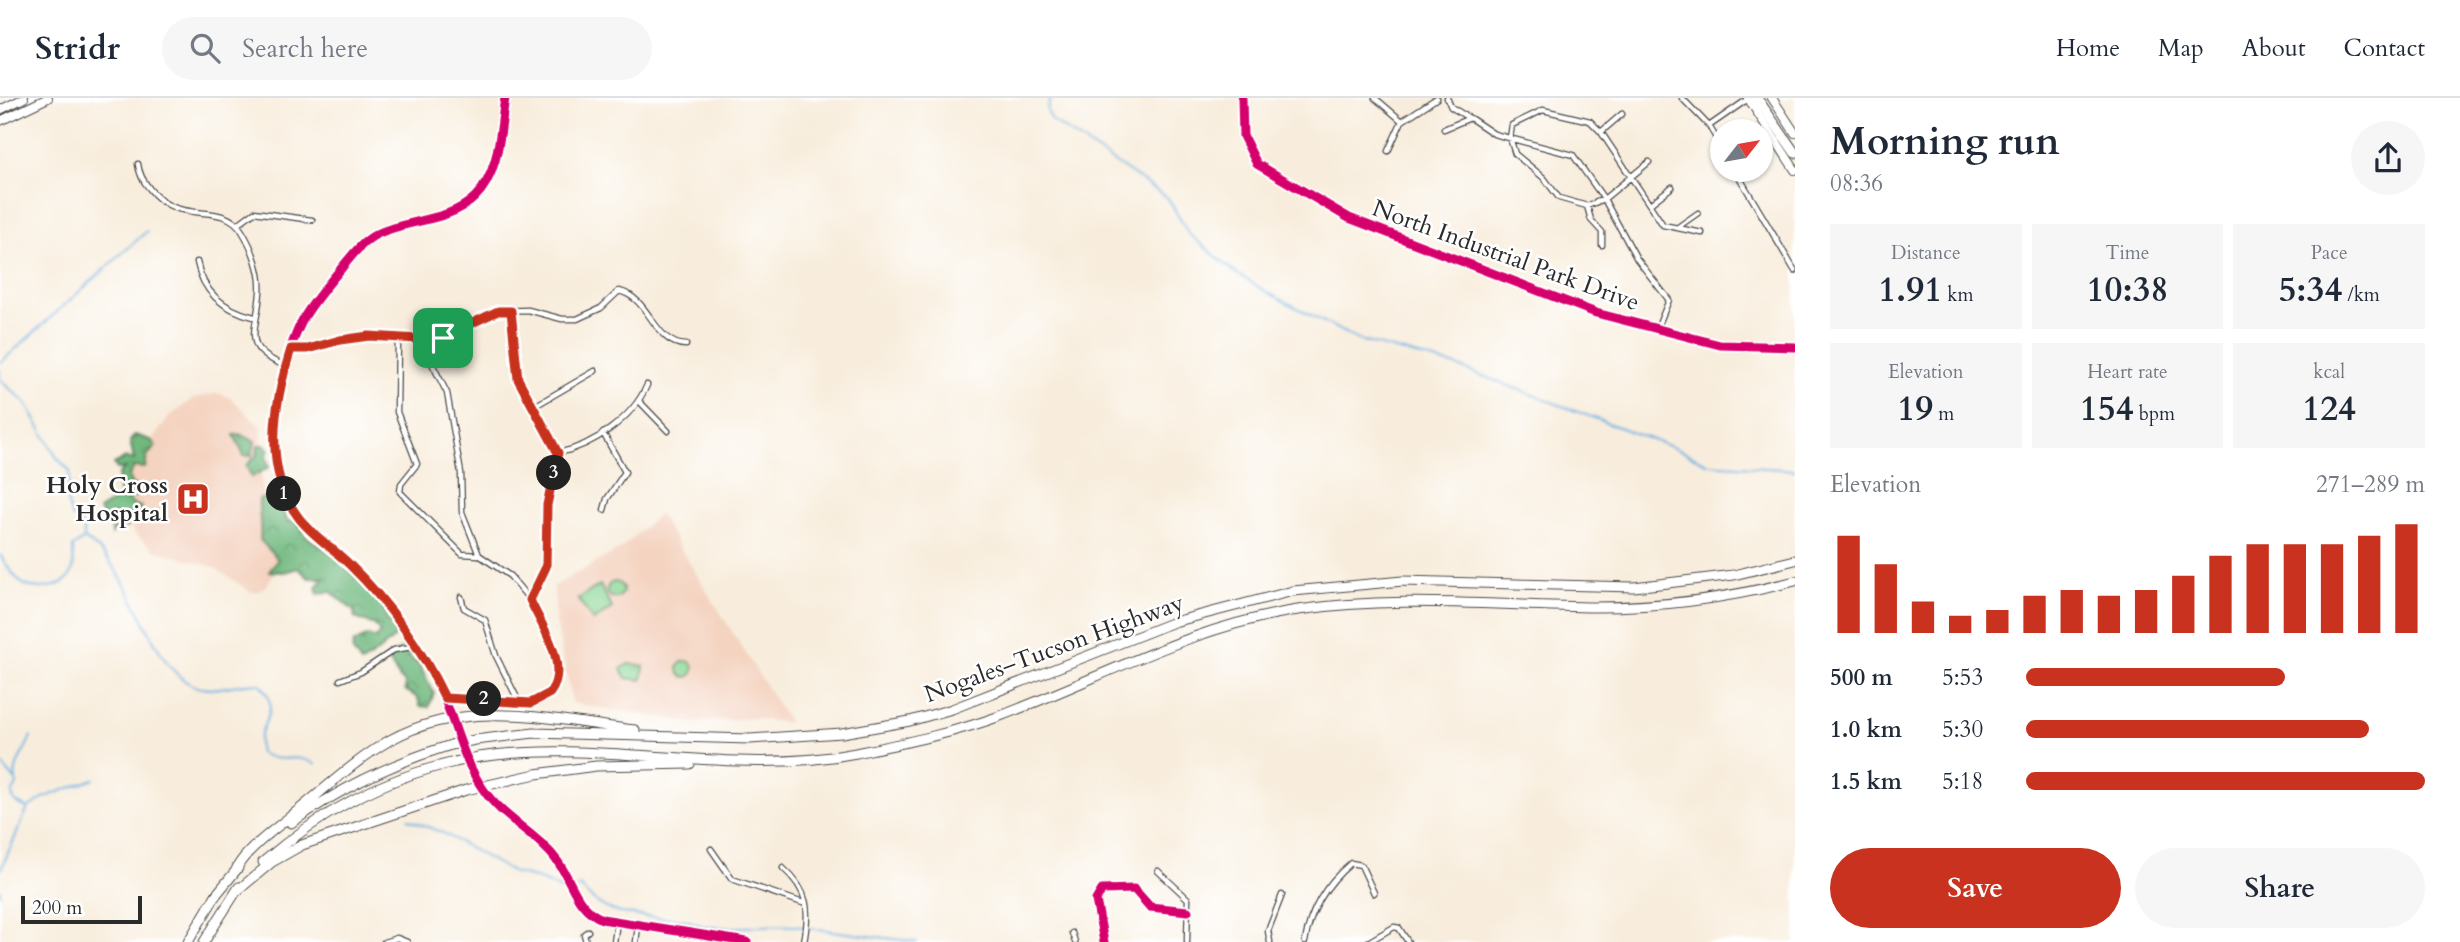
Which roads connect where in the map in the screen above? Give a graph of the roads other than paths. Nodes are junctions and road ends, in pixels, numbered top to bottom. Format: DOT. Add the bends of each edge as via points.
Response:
graph roads {
  1 [pos="24,98"];
  2 [pos="48,98"];
  3 [pos="505,98"];
  4 [pos="1242,98"];
  5 [pos="1375,98"];
  6 [pos="1437,98"];
  7 [pos="1447,98"];
  8 [pos="1682,98"];
  9 [pos="1748,98"];
  10 [pos="1757,98"];
  11 [pos="1763,98"];
  12 [pos="1772,98"];
  13 [pos="0,110"];
  14 [pos="1622,114"];
  15 [pos="1470,118"];
  16 [pos="0,121"];
  17 [pos="1402,121"];
  18 [pos="1709,126"];
  19 [pos="1444,129"];
  20 [pos="1601,132"];
  21 [pos="1795,132"];
  22 [pos="1510,138"];
  23 [pos="1795,146"];
  24 [pos="1388,151"];
  25 [pos="1795,153"];
  26 [pos="1649,162"];
  27 [pos="138,164"];
  28 [pos="1795,170"];
  29 [pos="1632,176"];
  30 [pos="1742,182"];
  31 [pos="1672,187"];
  32 [pos="1604,199"];
  33 [pos="1650,204"];
  34 [pos="1587,206"];
  35 [pos="1698,213"];
  36 [pos="312,220"];
  37 [pos="238,224"];
  38 [pos="1677,228"];
  39 [pos="1703,233"];
  40 [pos="1602,244"];
  41 [pos="197,262"];
  42 [pos="1795,271"];
  43 [pos="511,311"];
  44 [pos="254,317"];
  45 [pos="1657,329"];
  46 [pos="398,338"];
  47 [pos="420,340"];
  48 [pos="686,345"];
  49 [pos="1795,347"];
  50 [pos="291,349"];
  51 [pos="286,366"];
  52 [pos="595,371"];
  53 [pos="647,385"];
  54 [pos="639,401"];
  55 [pos="533,407"];
  56 [pos="668,431"];
  57 [pos="603,433"];
  58 [pos="558,453"];
  59 [pos="604,510"];
  60 [pos="479,555"];
  61 [pos="1795,558"];
  62 [pos="1795,581"];
  63 [pos="461,597"];
  64 [pos="530,600"];
  65 [pos="418,646"];
  66 [pos="340,680"];
  67 [pos="445,698"];
  68 [pos="519,702"];
  69 [pos="453,717"];
  70 [pos="705,738"];
  71 [pos="723,762"];
  72 [pos="481,788"];
  73 [pos="711,849"];
  74 [pos="783,868"];
  75 [pos="236,870"];
  76 [pos="1158,871"];
  77 [pos="237,891"];
  78 [pos="1374,893"];
  79 [pos="1282,895"];
  80 [pos="806,904"];
  81 [pos="1188,911"];
  82 [pos="617,922"];
  83 [pos="638,926"];
  84 [pos="588,931"];
  85 [pos="1072,933"];
  86 [pos="188,942"];
  87 [pos="204,942"];
  88 [pos="384,942"];
  89 [pos="407,942"];
  90 [pos="586,942"];
  91 [pos="614,942"];
  92 [pos="636,942"];
  93 [pos="747,942"];
  94 [pos="804,942"];
  95 [pos="1075,942"];
  96 [pos="1104,942"];
  97 [pos="1187,942"];
  98 [pos="1270,942"];
  99 [pos="1306,942"];
  100 [pos="1368,942"];
  101 [pos="1408,942"];
  1 -- 13 [label="highway"];
  2 -- 16 [label="highway"];
  3 -- 50 [label="street" via="484,187 452,212 366,240 316,300"];
  4 -- 45 [label="street, North Industrial Park Drive" via="1243,136 1257,164 1329,207 1596,313"];
  5 -- 17 [label="street"];
  6 -- 17 [label="street"];
  7 -- 15 [label="street" via="1451,107"];
  8 -- 18 [label="street"];
  9 -- 18 [label="street"];
  9 -- 28 [label="highway"];
  10 -- 25 [label="highway"];
  11 -- 23 [label="highway"];
  12 -- 21 [label="highway"];
  14 -- 20 [label="street"];
  15 -- 19 [label="street"];
  15 -- 22 [label="street" via="1494,134"];
  17 -- 24 [label="street"];
  20 -- 22 [label="street" via="1590,121 1543,110 1513,125"];
  20 -- 29 [label="street"];
  22 -- 32 [label="street" via="1573,155"];
  22 -- 34 [label="street" via="1515,154 1544,178 1559,198"];
  26 -- 29 [label="street"];
  27 -- 37 [label="street" via="149,190 167,208 224,216"];
  29 -- 32 [label="street"];
  29 -- 33 [label="street"];
  30 -- 42 [label="street"];
  31 -- 33 [label="street"];
  32 -- 34 [label="street"];
  32 -- 45 [label="street" via="1637,259 1669,300"];
  33 -- 38 [label="street" via="1664,225"];
  34 -- 40 [label="street" via="1591,220 1602,232"];
  35 -- 38 [label="street"];
  36 -- 37 [label="street" via="254,212"];
  37 -- 44 [label="street" via="260,280"];
  38 -- 39 [label="street"];
  41 -- 44 [label="street" via="199,273 220,303"];
  43 -- 47 [label="street" via="485,315 443,338"];
  43 -- 48 [label="street" via="577,318 601,308 621,291 642,306 665,338"];
  43 -- 55 [label="street" via="518,379"];
  44 -- 51 [label="street" via="257,349"];
  45 -- 49 [label="street, North Industrial Park Drive" via="1732,347"];
  46 -- 47 [label="street"];
  46 -- 50 [label="street" via="354,337"];
  46 -- 60 [label="street" via="397,412 417,464 400,492 462,554"];
  47 -- 60 [label="street" via="447,393 461,473 462,512"];
  50 -- 51 [label="street"];
  51 -- 65 [label="street" via="274,447 282,490 300,520 350,565"];
  52 -- 55 [label="street"];
  53 -- 54 [label="street"];
  54 -- 56 [label="street"];
  54 -- 57 [label="street"];
  55 -- 58 [label="street"];
  57 -- 58 [label="street"];
  57 -- 59 [label="street" via="625,472"];
  58 -- 64 [label="street" via="547,505 546,567"];
  60 -- 64 [label="street" via="510,576"];
  61 -- 70 [label="highway, Nogales–Tucson Highway" via="1684,582 1591,587 1403,581 1293,591 1174,621 991,696 910,721 796,738"];
  62 -- 71 [label="highway, Nogales–Tucson Highway" via="1689,602 1633,606 1422,600 1298,610 1245,621 1147,652 972,725 833,757"];
  63 -- 68 [label="street" via="464,608 485,620 496,656"];
  64 -- 68 [label="street" via="557,662 557,678 545,698"];
  65 -- 66 [label="street" via="394,650 362,672"];
  65 -- 67 [label="street"];
  67 -- 68 [label="street"];
  67 -- 69 [label="street"];
  69 -- 70 [label="highway" via="515,716"];
  69 -- 72 [label="street"];
  69 -- 75 [label="highway" via="380,746 287,820"];
  70 -- 75 [label="highway, Nogales–Tucson Highway, bridge" via="567,733 505,735 451,745 345,787 291,823"];
  71 -- 72 [label="highway" via="596,766"];
  71 -- 77 [label="highway, Nogales–Tucson Highway, bridge" via="561,752 455,762 389,782 342,803 265,860"];
  72 -- 77 [label="highway" via="312,840 272,862"];
  72 -- 82 [label="street" via="499,810 545,847 582,907"];
  73 -- 80 [label="street" via="732,879"];
  74 -- 80 [label="street" via="795,880"];
  75 -- 86 [label="highway, Nogales–Tucson Highway"];
  76 -- 81 [label="street" via="1188,899"];
  77 -- 87 [label="highway, Nogales–Tucson Highway"];
  78 -- 99 [label="street" via="1361,865 1351,863 1313,909"];
  79 -- 98 [label="street" via="1268,931"];
  80 -- 94 [label="street"];
  81 -- 96 [label="street" via="1150,908 1133,889 1102,890 1096,900"];
  81 -- 97 [label="street"];
  82 -- 83 [label="street"];
  82 -- 91 [label="street"];
  83 -- 92 [label="street"];
  83 -- 93 [label="street"];
  84 -- 90 [label="street"];
  85 -- 95 [label="street"];
  88 -- 89 [label="street" via="397,938"];
  100 -- 101 [label="street" via="1389,928 1399,928"];
}
